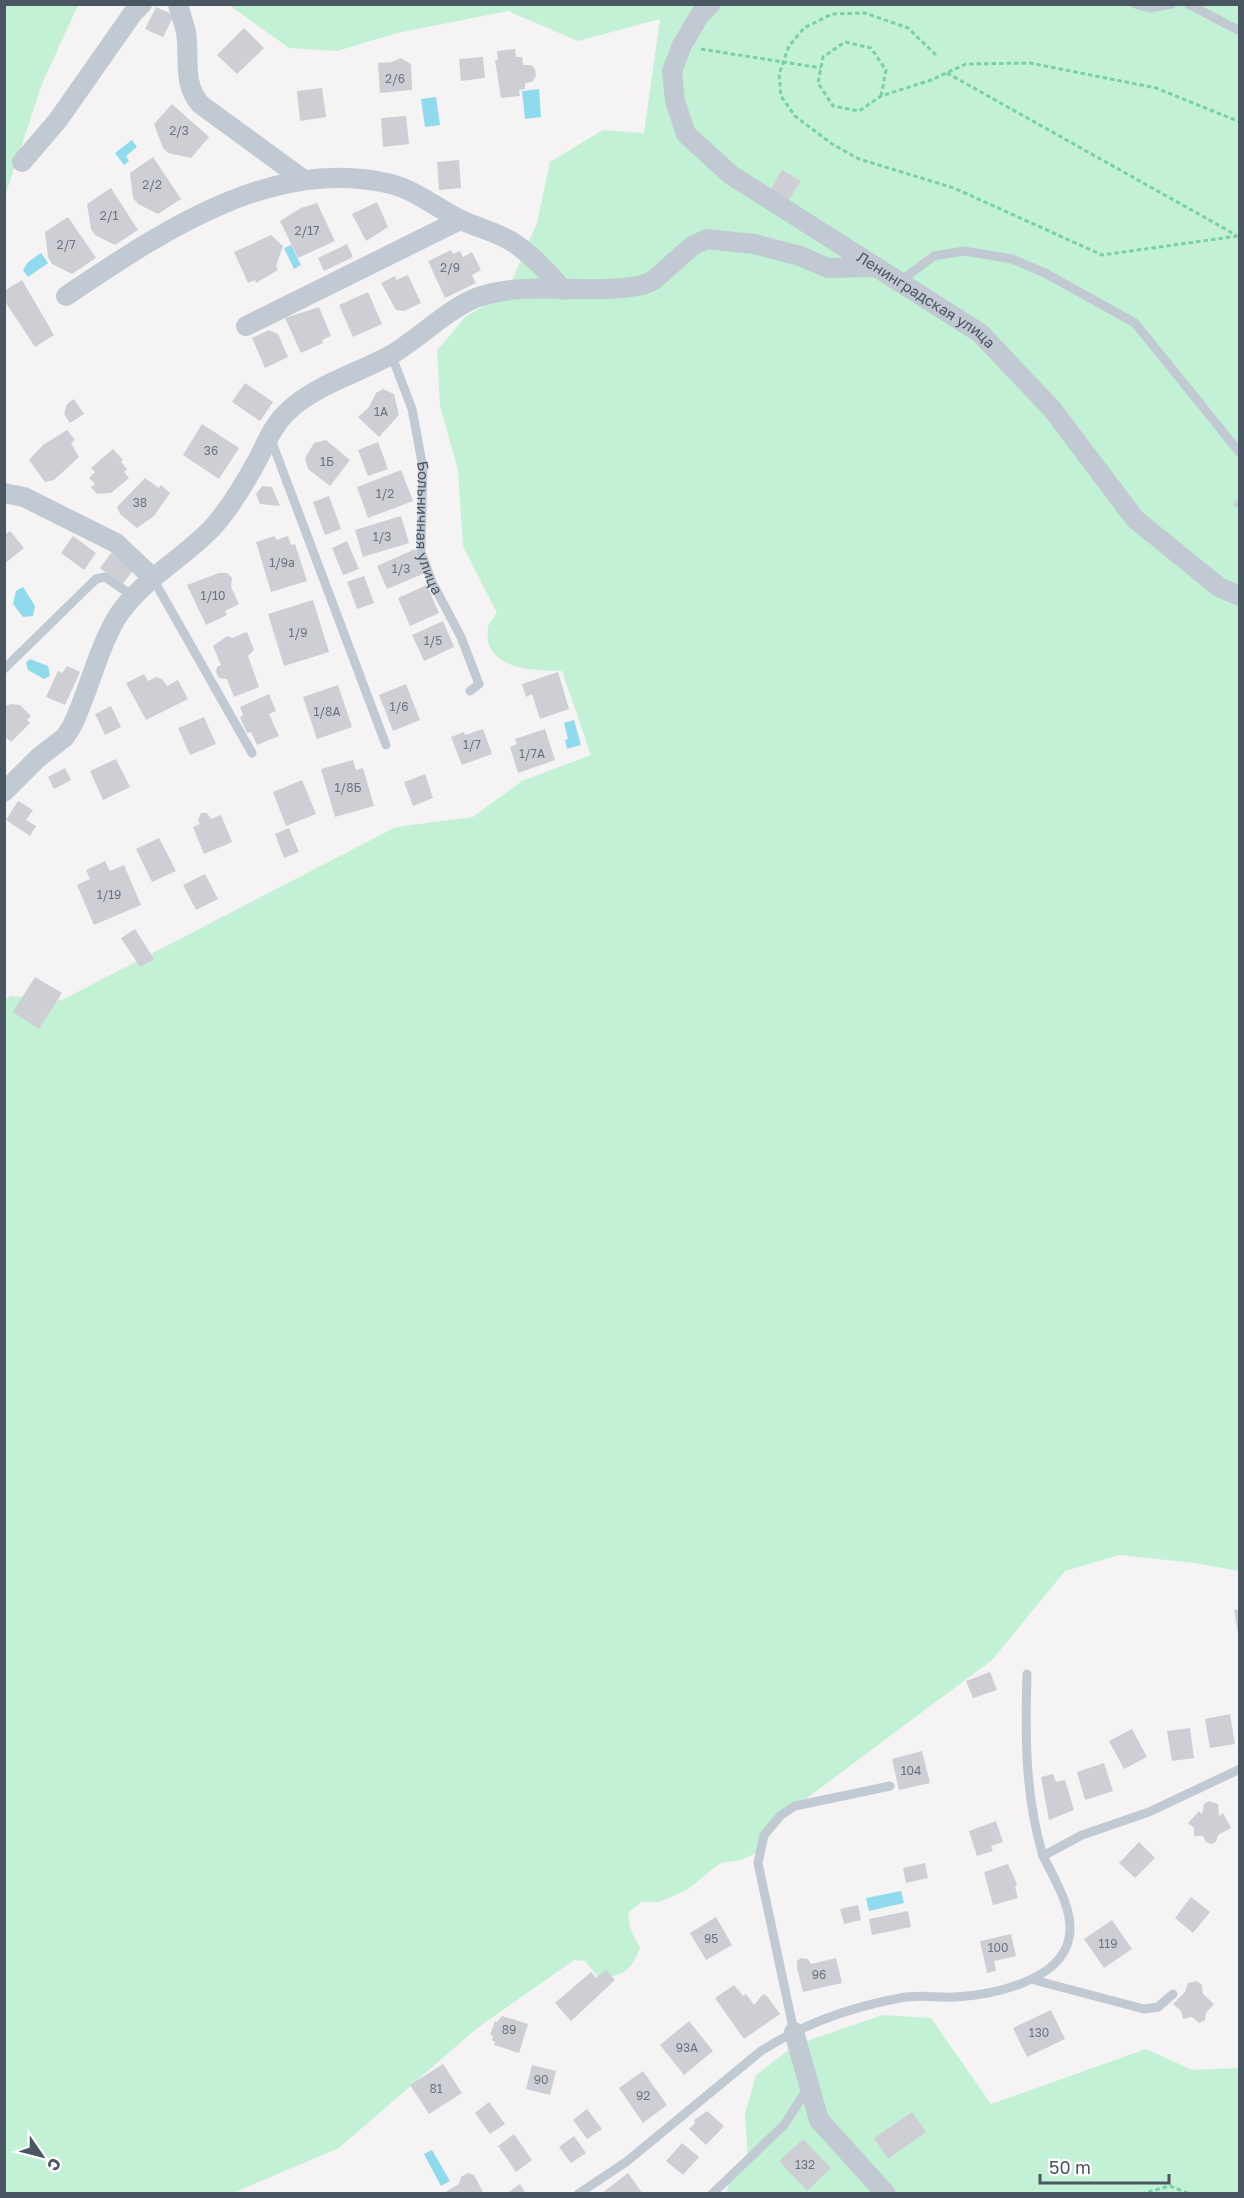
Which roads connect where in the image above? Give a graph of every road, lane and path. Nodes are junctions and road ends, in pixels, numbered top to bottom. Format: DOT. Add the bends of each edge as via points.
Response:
graph roads {
  1 [pos="142,4"];
  2 [pos="178,4"];
  3 [pos="711,4"];
  4 [pos="1135,4"];
  5 [pos="1172,4"];
  6 [pos="1188,4"];
  7 [pos="1239,31"];
  8 [pos="682,45"];
  9 [pos="936,55"];
  10 [pos="783,63"];
  11 [pos="821,68"];
  12 [pos="947,73"];
  13 [pos="880,96"];
  14 [pos="1239,122"];
  15 [pos="22,162"];
  16 [pos="304,180"];
  17 [pos="460,220"];
  18 [pos="1239,237"];
  19 [pos="875,267"];
  20 [pos="900,282"];
  21 [pos="563,290"];
  22 [pos="66,296"];
  23 [pos="246,326"];
  24 [pos="391,354"];
  25 [pos="269,435"];
  26 [pos="1239,453"];
  27 [pos="4,493"];
  28 [pos="152,577"];
  29 [pos="133,596"];
  30 [pos="1239,596"];
  31 [pos="4,669"];
  32 [pos="470,692"];
  33 [pos="386,745"];
  34 [pos="252,753"];
  35 [pos="4,792"];
  36 [pos="1027,1674"];
  37 [pos="1239,1769"];
  38 [pos="890,1786"];
  39 [pos="1043,1856"];
  40 [pos="1034,1980"];
  41 [pos="1173,1994"];
  42 [pos="794,2032"];
  43 [pos="810,2086"];
  44 [pos="578,2193"];
  45 [pos="712,2193"];
  46 [pos="886,2193"];
  47 [pos="1141,2193"];
  48 [pos="1190,2193"];
  1 -- 15 [label="street" via="58,120"];
  2 -- 16 [label="street" via="186,32 187,72 193,95"];
  3 -- 8 [label="street, Ленинградская улица"];
  4 -- 5 [label="lane" via="1150,8"];
  6 -- 7 [label="lane"];
  8 -- 10 [label="path"];
  8 -- 19 [label="street, Ленинградская улица" via="672,71 675,101 686,134 731,175"];
  9 -- 10 [label="path" via="908,28 865,13 832,14 804,28 789,46"];
  10 -- 11 [label="path"];
  10 -- 18 [label="path" via="779,74 781,96 795,116 832,144 859,159 954,188 1102,255"];
  11 -- 13 [label="path" via="818,83 833,106 859,111"];
  11 -- 13 [label="path" via="823,57 845,42 872,48 886,70"];
  12 -- 13 [label="path"];
  12 -- 14 [label="path" via="966,64 1030,63 1156,88"];
  12 -- 18 [label="path"];
  16 -- 17 [label="street" via="330,176 392,184"];
  16 -- 22 [label="street" via="239,198 153,238"];
  17 -- 21 [label="street" via="513,242"];
  17 -- 23 [label="street"];
  19 -- 20 [label="street, Ленинградская улица"];
  19 -- 21 [label="street" via="828,268 754,244 707,239 692,246 644,285"];
  20 -- 26 [label="lane" via="934,256 964,251 1012,259 1045,273 1135,323"];
  20 -- 30 [label="street, Ленинградская улица" via="980,333 1052,409 1135,519 1219,587"];
  21 -- 24 [label="street" via="532,288 479,297"];
  24 -- 25 [label="street" via="316,391 287,412"];
  24 -- 32 [label="lane, Больничная улица" via="412,409 423,468 422,552 478,684"];
  25 -- 28 [label="street" via="226,513"];
  25 -- 33 [label="lane"];
  27 -- 28 [label="street" via="24,497 116,543"];
  28 -- 29 [label="street"];
  28 -- 34 [label="lane"];
  29 -- 31 [label="lane" via="105,577 96,579"];
  29 -- 35 [label="street" via="117,618 65,737"];
  36 -- 39 [label="lane" via="1025,1744 1032,1821"];
  37 -- 39 [label="lane" via="1149,1812 1082,1835"];
  38 -- 42 [label="lane" via="795,1806 764,1835 758,1863"];
  39 -- 40 [label="lane" via="1066,1909 1070,1938 1062,1952"];
  40 -- 41 [label="lane" via="1144,2009 1158,2007"];
  40 -- 42 [label="lane" via="957,1997 903,1997 849,2010"];
  42 -- 43 [label="street"];
  42 -- 44 [label="lane" via="760,2050 626,2162"];
  43 -- 45 [label="lane" via="784,2124"];
  43 -- 46 [label="street" via="819,2120"];
  47 -- 48 [label="path" via="1170,2186"];
}
